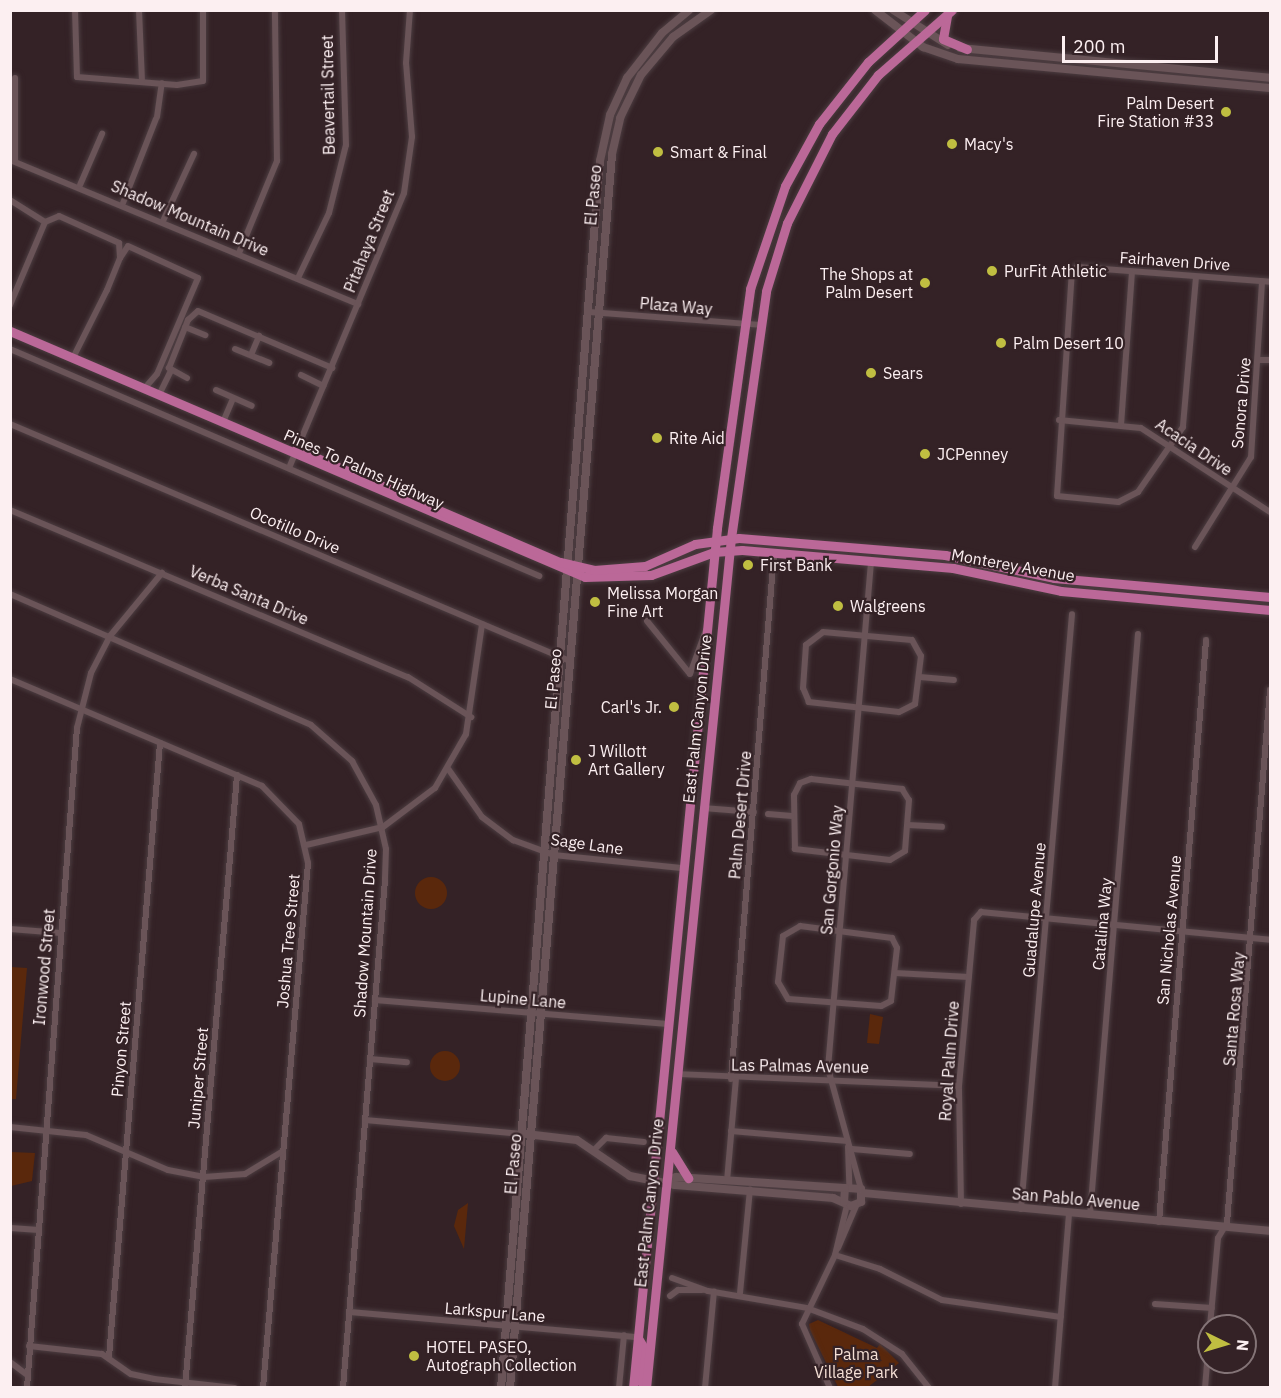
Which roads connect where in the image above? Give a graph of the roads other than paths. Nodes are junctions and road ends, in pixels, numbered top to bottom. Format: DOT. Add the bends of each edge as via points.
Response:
graph roads {
  1 [pos="75,10"];
  2 [pos="139,10"];
  3 [pos="203,10"];
  4 [pos="275,10"];
  5 [pos="342,10"];
  6 [pos="410,10"];
  7 [pos="689,10"];
  8 [pos="711,10"];
  9 [pos="875,10"];
  10 [pos="893,10"];
  11 [pos="925,10"];
  12 [pos="950,11"];
  13 [pos="909,24"];
  14 [pos="901,31"];
  15 [pos="923,33"];
  16 [pos="914,41"];
  17 [pos="967,50"];
  18 [pos="15,78"];
  19 [pos="1270,78"];
  20 [pos="142,82"];
  21 [pos="162,83"];
  22 [pos="1270,88"];
  23 [pos="102,134"];
  24 [pos="194,154"];
  25 [pos="13,160"];
  26 [pos="80,185"];
  27 [pos="10,200"];
  28 [pos="123,203"];
  29 [pos="163,221"];
  30 [pos="45,222"];
  31 [pos="239,254"];
  32 [pos="120,258"];
  33 [pos="1132,272"];
  34 [pos="1196,277"];
  35 [pos="298,278"];
  36 [pos="1262,281"];
  37 [pos="1270,282"];
  38 [pos="358,304"];
  39 [pos="10,305"];
  40 [pos="593,312"];
  41 [pos="744,325"];
  42 [pos="760,325"];
  43 [pos="185,327"];
  44 [pos="10,331"];
  45 [pos="205,335"];
  46 [pos="259,336"];
  47 [pos="586,342"];
  48 [pos="235,348"];
  49 [pos="10,349"];
  50 [pos="251,355"];
  51 [pos="73,358"];
  52 [pos="1258,360"];
  53 [pos="1270,360"];
  54 [pos="269,363"];
  55 [pos="333,368"];
  56 [pos="594,369"];
  57 [pos="171,370"];
  58 [pos="301,375"];
  59 [pos="187,378"];
  60 [pos="324,386"];
  61 [pos="145,388"];
  62 [pos="216,390"];
  63 [pos="159,395"];
  64 [pos="233,398"];
  65 [pos="252,406"];
  66 [pos="1059,420"];
  67 [pos="223,422"];
  68 [pos="10,424"];
  69 [pos="1121,425"];
  70 [pos="578,435"];
  71 [pos="1169,445"];
  72 [pos="295,453"];
  73 [pos="289,468"];
  74 [pos="585,472"];
  75 [pos="574,482"];
  76 [pos="1231,488"];
  77 [pos="10,510"];
  78 [pos="1270,512"];
  79 [pos="731,538"];
  80 [pos="715,540"];
  81 [pos="1195,547"];
  82 [pos="729,551"];
  83 [pos="714,552"];
  84 [pos="774,554"];
  85 [pos="871,562"];
  86 [pos="953,568"];
  87 [pos="573,570"];
  88 [pos="1031,572"];
  89 [pos="162,573"];
  90 [pos="539,576"];
  91 [pos="1109,583"];
  92 [pos="1079,592"];
  93 [pos="10,594"];
  94 [pos="1270,597"];
  95 [pos="1270,610"];
  96 [pos="1072,614"];
  97 [pos="647,621"];
  98 [pos="482,624"];
  99 [pos="707,628"];
  100 [pos="1138,634"];
  101 [pos="110,636"];
  102 [pos="866,636"];
  103 [pos="1206,640"];
  104 [pos="560,657"];
  105 [pos="570,661"];
  106 [pos="920,677"];
  107 [pos="10,679"];
  108 [pos="954,680"];
  109 [pos="1270,690"];
  110 [pos="80,709"];
  111 [pos="860,709"];
  112 [pos="471,717"];
  113 [pos="160,743"];
  114 [pos="695,759"];
  115 [pos="449,770"];
  116 [pos="237,775"];
  117 [pos="853,783"];
  118 [pos="703,808"];
  119 [pos="754,812"];
  120 [pos="768,814"];
  121 [pos="792,816"];
  122 [pos="908,825"];
  123 [pos="383,827"];
  124 [pos="942,827"];
  125 [pos="306,845"];
  126 [pos="544,852"];
  127 [pos="554,855"];
  128 [pos="847,856"];
  129 [pos="683,868"];
  130 [pos="1046,919"];
  131 [pos="1116,926"];
  132 [pos="10,929"];
  133 [pos="841,930"];
  134 [pos="1183,932"];
  135 [pos="61,933"];
  136 [pos="690,934"];
  137 [pos="1254,939"];
  138 [pos="1270,940"];
  139 [pos="895,973"];
  140 [pos="969,977"];
  141 [pos="375,1000"];
  142 [pos="834,1004"];
  143 [pos="531,1013"];
  144 [pos="541,1014"];
  145 [pos="668,1024"];
  146 [pos="370,1059"];
  147 [pos="407,1062"];
  148 [pos="677,1074"];
  149 [pos="829,1076"];
  150 [pos="733,1079"];
  151 [pos="959,1086"];
  152 [pos="365,1120"];
  153 [pos="10,1127"];
  154 [pos="45,1129"];
  155 [pos="731,1131"];
  156 [pos="526,1135"];
  157 [pos="848,1141"];
  158 [pos="644,1142"];
  159 [pos="670,1148"];
  160 [pos="594,1149"];
  161 [pos="852,1149"];
  162 [pos="284,1151"];
  163 [pos="126,1152"];
  164 [pos="910,1154"];
  165 [pos="204,1177"];
  166 [pos="688,1178"];
  167 [pos="652,1179"];
  168 [pos="667,1181"];
  169 [pos="727,1181"];
  170 [pos="751,1182"];
  171 [pos="847,1186"];
  172 [pos="750,1192"];
  173 [pos="855,1199"];
  174 [pos="961,1204"];
  175 [pos="1021,1209"];
  176 [pos="1070,1214"];
  177 [pos="1090,1215"];
  178 [pos="1159,1221"];
  179 [pos="1226,1227"];
  180 [pos="10,1228"];
  181 [pos="36,1230"];
  182 [pos="518,1231"];
  183 [pos="1270,1231"];
  184 [pos="836,1252"];
  185 [pos="672,1278"];
  186 [pos="711,1291"];
  187 [pos="740,1293"];
  188 [pos="670,1296"];
  189 [pos="1155,1304"];
  190 [pos="807,1308"];
  191 [pos="1212,1308"];
  192 [pos="350,1312"];
  193 [pos="1211,1314"];
  194 [pos="1060,1317"];
  195 [pos="510,1324"];
  196 [pos="624,1335"];
  197 [pos="638,1337"];
  198 [pos="29,1346"];
  199 [pos="109,1357"];
  200 [pos="10,1362"];
  201 [pos="27,1375"];
  202 [pos="185,1385"];
  203 [pos="27,1388"];
  204 [pos="235,1388"];
  205 [pos="263,1388"];
  206 [pos="343,1388"];
  207 [pos="501,1388"];
  208 [pos="510,1388"];
  209 [pos="620,1388"];
  210 [pos="633,1388"];
  211 [pos="640,1388"];
  212 [pos="646,1388"];
  213 [pos="705,1388"];
  214 [pos="830,1388"];
  215 [pos="929,1388"];
  216 [pos="1054,1388"];
  1 -- 20 [label="street" via="77,77"];
  2 -- 20 [label="street"];
  3 -- 21 [label="street" via="203,81"];
  4 -- 31 [label="street" via="277,160"];
  5 -- 35 [label="street, Beavertail Street" via="346,145 329,213"];
  6 -- 38 [label="street, Pitahaya Street" via="406,63 410,164 404,193"];
  7 -- 40 [label="street, El Paseo" via="644,52 610,115 600,161"];
  8 -- 40 [label="street, El Paseo" via="654,58 620,118"];
  9 -- 14 [label="street"];
  10 -- 13 [label="street"];
  11 -- 13 [label="main road, East Palm Canyon Drive"];
  12 -- 15 [label="main road, East Palm Canyon Drive"];
  12 -- 17 [label="main road" via="941,27 943,39"];
  13 -- 14 [label="main road, East Palm Canyon Drive"];
  13 -- 15 [label="street"];
  14 -- 16 [label="street"];
  14 -- 41 [label="main road, East Palm Canyon Drive" via="842,93 801,155 764,241"];
  15 -- 16 [label="main road, East Palm Canyon Drive"];
  15 -- 17 [label="street"];
  16 -- 22 [label="street" via="958,59"];
  16 -- 42 [label="main road, East Palm Canyon Drive" via="860,97 815,162 778,246"];
  17 -- 19 [label="street"];
  18 -- 25 [label="street"];
  20 -- 21 [label="street"];
  21 -- 28 [label="street" via="157,118"];
  23 -- 26 [label="street"];
  24 -- 29 [label="street"];
  25 -- 26 [label="street, Shadow Mountain Drive"];
  26 -- 28 [label="street, Shadow Mountain Drive"];
  27 -- 30 [label="street"];
  28 -- 29 [label="street, Shadow Mountain Drive"];
  29 -- 31 [label="street, Shadow Mountain Drive"];
  30 -- 32 [label="street" via="59,216 116,240"];
  30 -- 39 [label="street"];
  31 -- 35 [label="street, Shadow Mountain Drive"];
  32 -- 51 [label="street"];
  32 -- 61 [label="street" via="128,246 198,278 157,374"];
  33 -- 34 [label="street, Fairhaven Drive"];
  33 -- 66 [label="street, Fairhaven Drive" via="1077,267 1072,272"];
  33 -- 69 [label="street"];
  34 -- 36 [label="street, Fairhaven Drive"];
  34 -- 71 [label="street" via="1187,409 1183,428"];
  35 -- 38 [label="street, Shadow Mountain Drive"];
  36 -- 37 [label="street, Fairhaven Drive"];
  36 -- 52 [label="street, Sonora Drive"];
  38 -- 55 [label="street, Pitahaya Street"];
  40 -- 41 [label="street, Plaza Way"];
  40 -- 47 [label="street, El Paseo"];
  40 -- 56 [label="street, El Paseo"];
  41 -- 42 [label="street, Plaza Way"];
  41 -- 80 [label="main road, East Palm Canyon Drive"];
  42 -- 79 [label="main road, East Palm Canyon Drive"];
  43 -- 45 [label="street"];
  43 -- 46 [label="street" via="198,311"];
  43 -- 57 [label="street"];
  44 -- 51 [label="main road, Pines To Palms Highway"];
  46 -- 50 [label="street"];
  46 -- 55 [label="street"];
  47 -- 56 [label="street"];
  47 -- 70 [label="street, El Paseo"];
  48 -- 50 [label="street"];
  49 -- 73 [label="street"];
  50 -- 54 [label="street"];
  51 -- 61 [label="main road, Pines To Palms Highway"];
  52 -- 53 [label="street"];
  52 -- 76 [label="street, Sonora Drive" via="1251,457"];
  55 -- 60 [label="street, Pitahaya Street"];
  56 -- 74 [label="street, El Paseo"];
  57 -- 59 [label="street"];
  57 -- 63 [label="street"];
  58 -- 60 [label="street"];
  60 -- 72 [label="street, Pitahaya Street"];
  61 -- 63 [label="main road, Pines To Palms Highway"];
  62 -- 64 [label="street"];
  63 -- 67 [label="main road, Pines To Palms Highway"];
  64 -- 65 [label="street"];
  64 -- 67 [label="street"];
  66 -- 69 [label="street, Acacia Drive"];
  66 -- 71 [label="street" via="1057,496 1118,502 1138,492"];
  67 -- 72 [label="main road, Pines To Palms Highway"];
  68 -- 98 [label="street, Ocotillo Drive"];
  69 -- 71 [label="street, Acacia Drive" via="1141,428"];
  70 -- 74 [label="street"];
  70 -- 75 [label="street, El Paseo"];
  71 -- 76 [label="street, Acacia Drive"];
  72 -- 73 [label="street, Pitahaya Street"];
  72 -- 87 [label="main road, Pines To Palms Highway"];
  73 -- 90 [label="street"];
  74 -- 75 [label="street"];
  74 -- 87 [label="street, El Paseo"];
  75 -- 87 [label="street, El Paseo"];
  76 -- 78 [label="street, Acacia Drive"];
  76 -- 81 [label="street, Sonora Drive"];
  77 -- 89 [label="street, Verba Santa Drive"];
  79 -- 80 [label="main road, Monterey Avenue"];
  79 -- 82 [label="main road, East Palm Canyon Drive"];
  79 -- 88 [label="main road, Monterey Avenue" via="945,555"];
  80 -- 83 [label="main road, East Palm Canyon Drive"];
  80 -- 87 [label="main road, Pines To Palms Highway" via="628,570"];
  82 -- 83 [label="main road, Monterey Avenue"];
  82 -- 84 [label="main road, Monterey Avenue"];
  82 -- 118 [label="main road, East Palm Canyon Drive"];
  83 -- 87 [label="main road, Pines To Palms Highway" via="651,575"];
  83 -- 99 [label="main road, East Palm Canyon Drive"];
  84 -- 85 [label="main road, Monterey Avenue"];
  84 -- 119 [label="street, Palm Desert Drive"];
  85 -- 86 [label="main road, Monterey Avenue"];
  85 -- 102 [label="street, San Gorgonio Way"];
  86 -- 88 [label="main road"];
  86 -- 92 [label="main road, Monterey Avenue"];
  87 -- 104 [label="street, El Paseo"];
  87 -- 105 [label="street, El Paseo"];
  88 -- 91 [label="main road, Monterey Avenue"];
  89 -- 101 [label="street, Ironwood Street"];
  89 -- 112 [label="street, Verba Santa Drive" via="408,677"];
  91 -- 92 [label="main road"];
  91 -- 94 [label="main road, Monterey Avenue"];
  92 -- 95 [label="main road, Monterey Avenue"];
  93 -- 101 [label="street, Shadow Mountain Drive"];
  96 -- 130 [label="street, Guadalupe Avenue"];
  97 -- 99 [label="street" via="690,674"];
  98 -- 104 [label="street, Ocotillo Drive"];
  98 -- 112 [label="street"];
  99 -- 114 [label="main road, East Palm Canyon Drive"];
  100 -- 131 [label="street, Catalina Way"];
  101 -- 110 [label="street, Ironwood Street"];
  101 -- 123 [label="street, Shadow Mountain Drive" via="311,725 352,761"];
  102 -- 106 [label="street" via="912,640 920,649"];
  102 -- 111 [label="street, San Gorgonio Way"];
  102 -- 111 [label="street" via="823,632 806,645 805,697 815,705"];
  103 -- 134 [label="street, San Nicholas Avenue"];
  104 -- 105 [label="street, Ocotillo Drive"];
  104 -- 126 [label="street, El Paseo"];
  105 -- 127 [label="street, El Paseo"];
  106 -- 108 [label="street"];
  106 -- 111 [label="street" via="912,709"];
  107 -- 110 [label="street, Joshua Tree Street"];
  109 -- 137 [label="street, Santa Rosa Way"];
  110 -- 113 [label="street, Joshua Tree Street"];
  110 -- 135 [label="street, Ironwood Street"];
  111 -- 117 [label="street, San Gorgonio Way"];
  112 -- 115 [label="street"];
  113 -- 116 [label="street, Joshua Tree Street"];
  113 -- 163 [label="street, Pinyon Street"];
  114 -- 118 [label="main road" via="697,801"];
  114 -- 129 [label="main road, East Palm Canyon Drive"];
  115 -- 123 [label="street" via="414,808"];
  115 -- 126 [label="street, Sage Lane" via="492,827"];
  116 -- 125 [label="street, Joshua Tree Street" via="276,795 299,824"];
  116 -- 165 [label="street, Juniper Street"];
  117 -- 121 [label="street" via="800,783"];
  117 -- 122 [label="street" via="902,789 909,800"];
  117 -- 128 [label="street, San Gorgonio Way"];
  118 -- 119 [label="street"];
  118 -- 136 [label="main road, East Palm Canyon Drive"];
  119 -- 150 [label="street, Palm Desert Drive"];
  120 -- 121 [label="street"];
  121 -- 128 [label="street" via="795,849"];
  122 -- 124 [label="street"];
  122 -- 128 [label="street" via="905,850 895,859"];
  123 -- 125 [label="street"];
  123 -- 141 [label="street, Shadow Mountain Drive" via="385,880"];
  125 -- 162 [label="street, Joshua Tree Street"];
  126 -- 127 [label="street, Sage Lane"];
  126 -- 143 [label="street, El Paseo"];
  127 -- 129 [label="street, Sage Lane"];
  127 -- 144 [label="street, El Paseo"];
  128 -- 133 [label="street, San Gorgonio Way"];
  129 -- 136 [label="main road" via="691,873"];
  129 -- 145 [label="main road, East Palm Canyon Drive"];
  130 -- 131 [label="street"];
  130 -- 140 [label="street, Royal Palm Drive" via="981,912 974,920"];
  130 -- 175 [label="street, Guadalupe Avenue"];
  131 -- 134 [label="street"];
  131 -- 177 [label="street, Catalina Way"];
  132 -- 135 [label="street"];
  133 -- 139 [label="street" via="892,938"];
  133 -- 142 [label="street, San Gorgonio Way"];
  133 -- 142 [label="street" via="800,926 787,931 778,982 788,999"];
  134 -- 137 [label="street"];
  134 -- 178 [label="street, San Nicholas Avenue"];
  135 -- 154 [label="street, Ironwood Street"];
  136 -- 148 [label="main road, East Palm Canyon Drive"];
  137 -- 138 [label="street"];
  137 -- 179 [label="street, Santa Rosa Way"];
  139 -- 140 [label="street"];
  139 -- 142 [label="street" via="893,994 886,1005"];
  140 -- 151 [label="street, Royal Palm Drive"];
  141 -- 143 [label="street, Lupine Lane"];
  141 -- 146 [label="street, Shadow Mountain Drive"];
  142 -- 149 [label="street, San Gorgonio Way"];
  143 -- 144 [label="street, Lupine Lane"];
  143 -- 156 [label="street, El Paseo"];
  144 -- 145 [label="street, Lupine Lane"];
  144 -- 156 [label="street, El Paseo"];
  145 -- 167 [label="main road, East Palm Canyon Drive"];
  146 -- 147 [label="street"];
  146 -- 152 [label="street, Shadow Mountain Drive"];
  148 -- 150 [label="street, Las Palmas Avenue"];
  148 -- 159 [label="main road, East Palm Canyon Drive"];
  149 -- 150 [label="street, Las Palmas Avenue"];
  149 -- 151 [label="street, Las Palmas Avenue"];
  149 -- 157 [label="street, San Gorgonio Way"];
  150 -- 155 [label="street, Palm Desert Drive"];
  151 -- 174 [label="street, Royal Palm Drive"];
  152 -- 156 [label="street, San Pablo Avenue"];
  152 -- 192 [label="street, Shadow Mountain Drive"];
  153 -- 154 [label="street"];
  154 -- 163 [label="street" via="86,1135"];
  154 -- 181 [label="street, Ironwood Street"];
  155 -- 157 [label="street"];
  155 -- 169 [label="street, Palm Desert Drive"];
  156 -- 160 [label="street, San Pablo Avenue" via="577,1140"];
  156 -- 182 [label="street, El Paseo"];
  157 -- 161 [label="street, San Gorgonio Way"];
  157 -- 171 [label="street"];
  158 -- 160 [label="street" via="606,1138"];
  159 -- 166 [label="main road"];
  159 -- 168 [label="main road, East Palm Canyon Drive"];
  160 -- 167 [label="street, San Pablo Avenue" via="617,1170"];
  161 -- 164 [label="street"];
  161 -- 173 [label="street, San Gorgonio Way"];
  162 -- 165 [label="street" via="245,1174"];
  162 -- 205 [label="street, Joshua Tree Street"];
  163 -- 165 [label="street" via="168,1170"];
  163 -- 199 [label="street, Pinyon Street"];
  165 -- 202 [label="street, Juniper Street"];
  166 -- 168 [label="street, San Pablo Avenue"];
  166 -- 169 [label="street, San Pablo Avenue"];
  167 -- 168 [label="street, San Pablo Avenue"];
  167 -- 197 [label="main road, East Palm Canyon Drive"];
  168 -- 172 [label="street, San Pablo Avenue"];
  168 -- 212 [label="main road, East Palm Canyon Drive"];
  169 -- 170 [label="street, San Pablo Avenue"];
  170 -- 171 [label="street, San Pablo Avenue"];
  170 -- 172 [label="street"];
  171 -- 173 [label="street"];
  171 -- 173 [label="street, San Pablo Avenue"];
  172 -- 173 [label="street, San Pablo Avenue"];
  172 -- 187 [label="street"];
  173 -- 174 [label="street, San Pablo Avenue"];
  173 -- 184 [label="street"];
  174 -- 175 [label="street, San Pablo Avenue"];
  175 -- 176 [label="street, San Pablo Avenue"];
  176 -- 177 [label="street, San Pablo Avenue"];
  176 -- 194 [label="street"];
  177 -- 178 [label="street, San Pablo Avenue"];
  178 -- 179 [label="street, San Pablo Avenue"];
  179 -- 183 [label="street, San Pablo Avenue"];
  179 -- 191 [label="street, Santa Rosa Way" via="1218,1238"];
  180 -- 181 [label="street"];
  181 -- 198 [label="street, Ironwood Street"];
  182 -- 195 [label="street, El Paseo"];
  182 -- 195 [label="street, El Paseo" via="510,1275"];
  184 -- 190 [label="street"];
  184 -- 194 [label="street" via="942,1300"];
  185 -- 186 [label="street"];
  186 -- 187 [label="street"];
  186 -- 188 [label="street" via="678,1290"];
  186 -- 213 [label="street"];
  187 -- 190 [label="street"];
  189 -- 191 [label="street"];
  190 -- 214 [label="street" via="804,1334"];
  190 -- 215 [label="street" via="876,1335 902,1354"];
  191 -- 193 [label="street, Santa Rosa Way"];
  192 -- 195 [label="street, Larkspur Lane"];
  192 -- 206 [label="street, Shadow Mountain Drive"];
  194 -- 216 [label="street"];
  195 -- 196 [label="street, Larkspur Lane"];
  195 -- 207 [label="street, El Paseo"];
  195 -- 208 [label="street, El Paseo"];
  196 -- 197 [label="street, Larkspur Lane"];
  196 -- 209 [label="street"];
  197 -- 210 [label="main road, East Palm Canyon Drive"];
  197 -- 211 [label="main road" via="644,1348"];
  198 -- 199 [label="street"];
  198 -- 201 [label="street, Ironwood Street"];
  199 -- 202 [label="street" via="131,1374"];
  200 -- 201 [label="street"];
  201 -- 203 [label="street, Ironwood Street"];
  202 -- 204 [label="street"];
}
